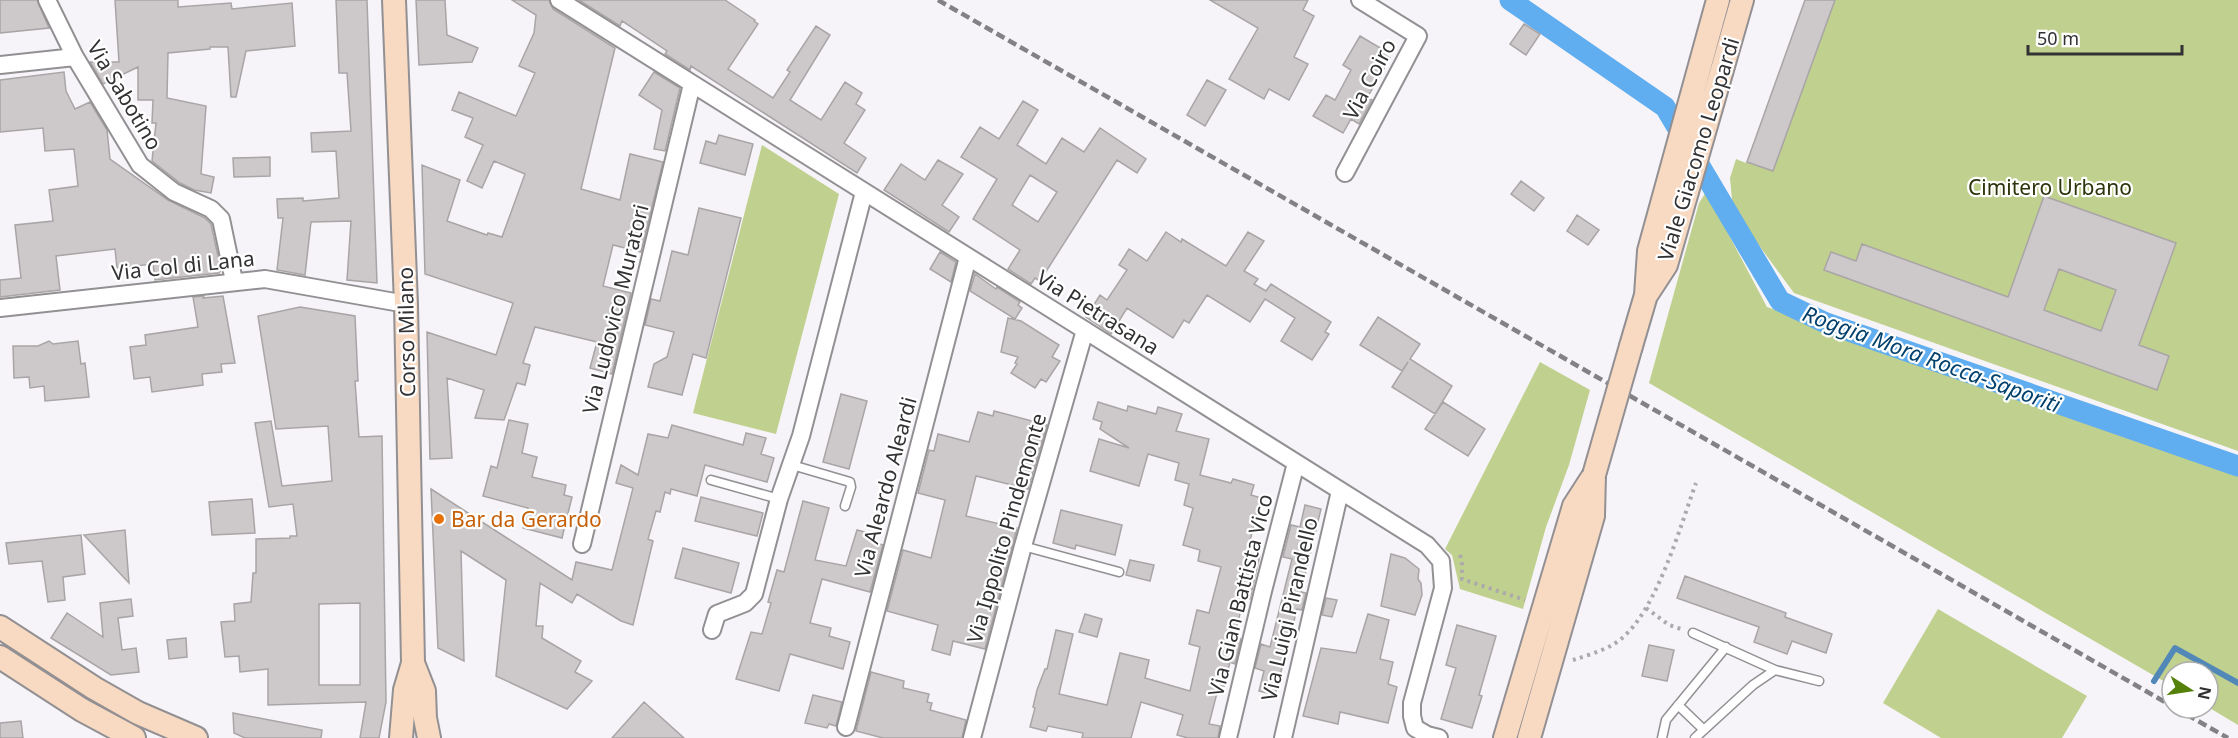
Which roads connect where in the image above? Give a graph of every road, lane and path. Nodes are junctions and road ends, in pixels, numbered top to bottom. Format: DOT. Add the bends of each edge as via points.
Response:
graph roads {
  1 [pos="47,0"];
  2 [pos="394,0"];
  3 [pos="559,0"];
  4 [pos="1360,0"];
  5 [pos="1718,0"];
  6 [pos="1742,0"];
  7 [pos="75,57"];
  8 [pos="0,65"];
  9 [pos="692,84"];
  10 [pos="1345,173"];
  11 [pos="864,192"];
  12 [pos="968,257"];
  13 [pos="234,281"];
  14 [pos="1646,295"];
  15 [pos="406,304"];
  16 [pos="0,308"];
  17 [pos="1085,330"];
  18 [pos="1296,464"];
  19 [pos="792,465"];
  20 [pos="1594,475"];
  21 [pos="711,480"];
  22 [pos="1696,483"];
  23 [pos="1340,490"];
  24 [pos="779,499"];
  25 [pos="845,506"];
  26 [pos="582,544"];
  27 [pos="1427,545"];
  28 [pos="1023,546"];
  29 [pos="1119,572"];
  30 [pos="1544,606"];
  31 [pos="1646,608"];
  32 [pos="0,627"];
  33 [pos="712,630"];
  34 [pos="1693,633"];
  35 [pos="1726,647"];
  36 [pos="0,657"];
  37 [pos="413,663"];
  38 [pos="1549,668"];
  39 [pos="1774,670"];
  40 [pos="1819,681"];
  41 [pos="1678,705"];
  42 [pos="846,728"];
  43 [pos="1704,730"];
  44 [pos="134,738"];
  45 [pos="196,738"];
  46 [pos="400,738"];
  47 [pos="429,738"];
  48 [pos="972,738"];
  49 [pos="1228,738"];
  50 [pos="1283,738"];
  51 [pos="1439,738"];
  52 [pos="1505,738"];
  53 [pos="1529,738"];
  54 [pos="1662,738"];
  55 [pos="1695,738"];
  1 -- 7 [label="street, Via Sabotino"];
  2 -- 15 [label="main road, Corso Milano"];
  3 -- 9 [label="street, Via Pietrasana"];
  4 -- 10 [label="street, Via Coiro" via="1418,36"];
  5 -- 14 [label="main road, Viale Giacomo Leopardi" via="1649,250"];
  6 -- 14 [label="main road, Viale Giacomo Leopardi" via="1666,265"];
  7 -- 8 [label="street"];
  7 -- 13 [label="street, Via Sabotino" via="140,165 174,192 212,209 221,219"];
  9 -- 11 [label="street, Via Pietrasana"];
  9 -- 26 [label="street, Via Ludovico Muratori"];
  11 -- 12 [label="street, Via Pietrasana"];
  11 -- 19 [label="street"];
  12 -- 17 [label="street, Via Pietrasana"];
  12 -- 42 [label="street, Via Aleardo Aleardi"];
  13 -- 15 [label="street, Via Col di Lana" via="265,279"];
  13 -- 16 [label="street, Via Col di Lana"];
  14 -- 20 [label="main road, Viale Giacomo Leopardi, bridge"];
  15 -- 37 [label="main road, Corso Milano"];
  17 -- 18 [label="street, Via Pietrasana"];
  17 -- 28 [label="street, Via Ippolito Pindemonte"];
  18 -- 23 [label="street, Via Pietrasana"];
  18 -- 49 [label="street, Via Gian Battista Vico"];
  19 -- 24 [label="street"];
  19 -- 25 [label="lane" via="850,482"];
  20 -- 30 [label="main road, Viale Giacomo Leopardi" via="1574,506"];
  20 -- 38 [label="main road, Viale Giacomo Leopardi" via="1593,516"];
  21 -- 24 [label="lane"];
  22 -- 31 [label="path"];
  23 -- 27 [label="street, Via Pietrasana"];
  23 -- 50 [label="street, Via Luigi Pirandello"];
  24 -- 33 [label="street" via="754,594 745,603 717,614"];
  27 -- 30 [label="path" via="1443,541 1456,548 1462,561 1462,579"];
  27 -- 51 [label="street, Via Pietrasana" via="1441,561 1443,588 1412,703 1412,716 1415,728"];
  28 -- 29 [label="lane"];
  28 -- 48 [label="street, Via Ippolito Pindemonte"];
  30 -- 52 [label="main road, Viale Giacomo Leopardi"];
  31 -- 34 [label="path" via="1669,625"];
  31 -- 38 [label="path" via="1613,645"];
  32 -- 45 [label="main road" via="120,703"];
  34 -- 35 [label="lane"];
  35 -- 39 [label="lane"];
  35 -- 41 [label="lane"];
  36 -- 44 [label="main road"];
  37 -- 46 [label="main road, Corso Milano" via="405,690"];
  37 -- 47 [label="main road, Corso Milano" via="424,691"];
  38 -- 53 [label="main road, Viale Giacomo Leopardi"];
  39 -- 40 [label="lane"];
  39 -- 43 [label="lane"];
  41 -- 43 [label="lane"];
  41 -- 54 [label="lane" via="1666,720"];
  43 -- 55 [label="lane"];
}
